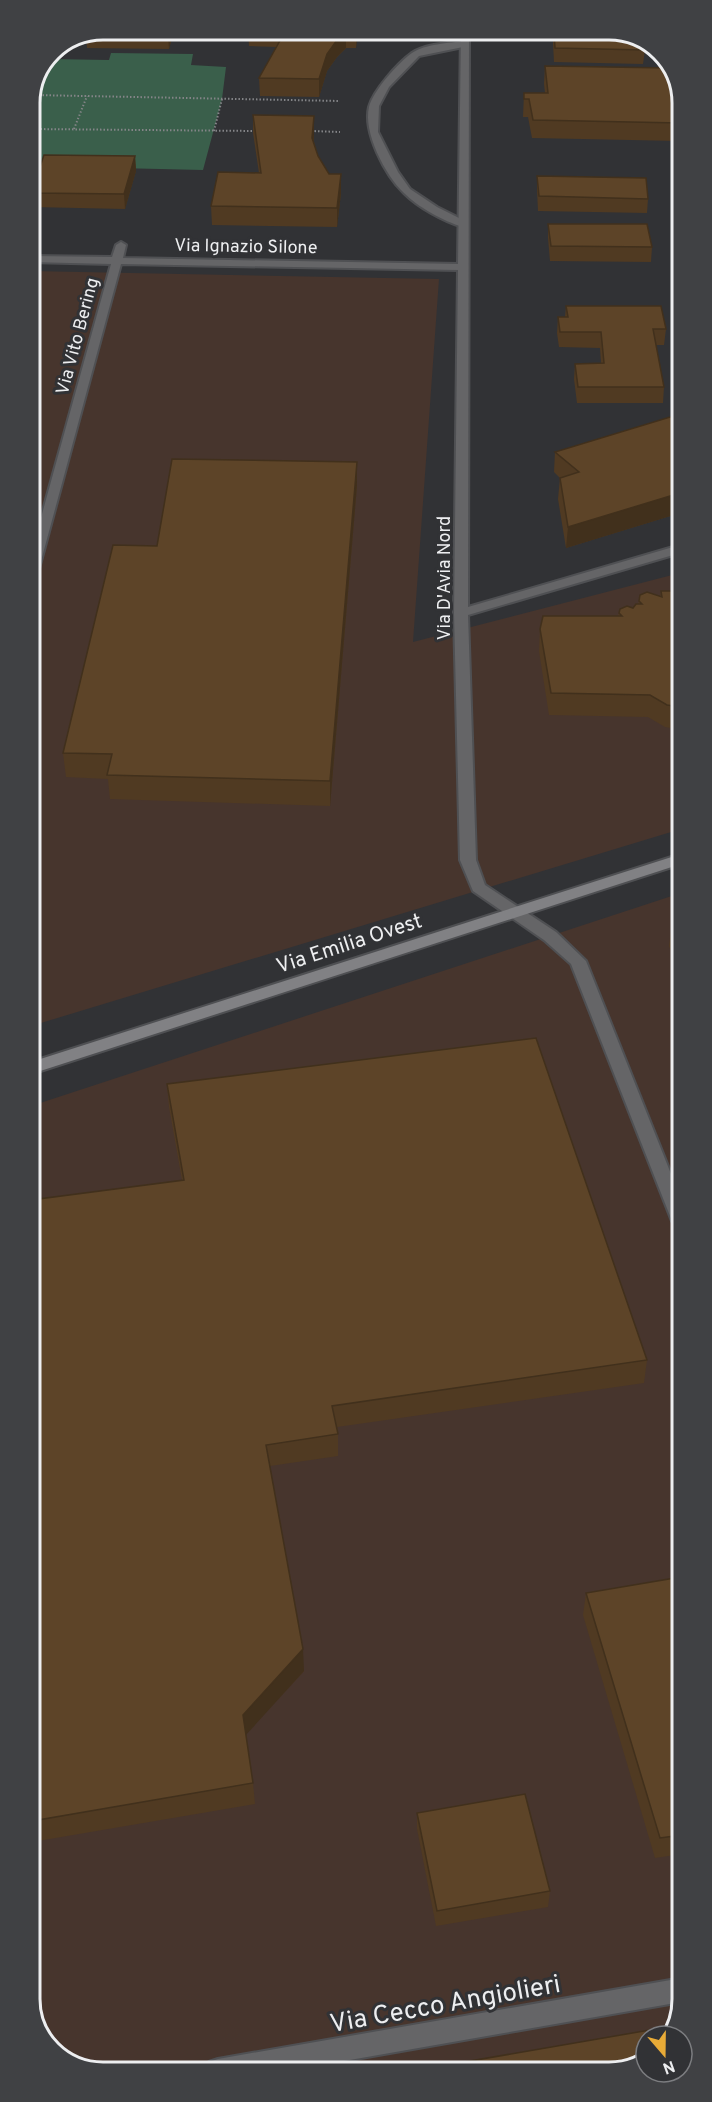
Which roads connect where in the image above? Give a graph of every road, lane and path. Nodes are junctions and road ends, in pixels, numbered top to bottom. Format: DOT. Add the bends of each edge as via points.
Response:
graph roads {
  1 [pos="465,41"];
  2 [pos="465,44"];
  3 [pos="41,95"];
  4 [pos="87,96"];
  5 [pos="222,99"];
  6 [pos="376,102"];
  7 [pos="40,129"];
  8 [pos="75,129"];
  9 [pos="214,131"];
  10 [pos="259,131"];
  11 [pos="305,131"];
  12 [pos="373,132"];
  13 [pos="463,224"];
  14 [pos="121,245"];
  15 [pos="40,259"];
  16 [pos="117,260"];
  17 [pos="462,267"];
  18 [pos="40,543"];
  19 [pos="672,551"];
  20 [pos="461,613"];
  21 [pos="672,862"];
  22 [pos="513,912"];
  23 [pos="40,1065"];
  24 [pos="672,1198"];
  25 [pos="672,1992"];
  26 [pos="273,2061"];
  1 -- 2 [label="street, Via D'Avia Nord"];
  2 -- 6 [label="street" via="416,54 385,86"];
  2 -- 13 [label="street, Via D'Avia Nord"];
  3 -- 4 [label="path"];
  4 -- 5 [label="path"];
  4 -- 8 [label="path"];
  5 -- 6 [label="path"];
  5 -- 9 [label="path"];
  6 -- 12 [label="street"];
  7 -- 8 [label="path"];
  8 -- 9 [label="path"];
  9 -- 10 [label="path"];
  11 -- 12 [label="path"];
  12 -- 13 [label="street" via="393,173 407,191"];
  13 -- 17 [label="street, Via D'Avia Nord"];
  14 -- 16 [label="street, Via Vito Bering"];
  15 -- 16 [label="street, Via Ignazio Silone"];
  16 -- 17 [label="street, Via Ignazio Silone"];
  16 -- 18 [label="street, Via Vito Bering"];
  17 -- 20 [label="street, Via D'Avia Nord"];
  19 -- 20 [label="street"];
  20 -- 22 [label="street, Via D'Avia Nord" via="468,860 478,888"];
  21 -- 22 [label="main road, Via Emilia Ovest"];
  22 -- 23 [label="main road, Via Emilia Ovest"];
  22 -- 24 [label="street, Via D'Avia Nord" via="550,936 578,961"];
  25 -- 26 [label="street, Via Cecco Angiolieri"];
}
